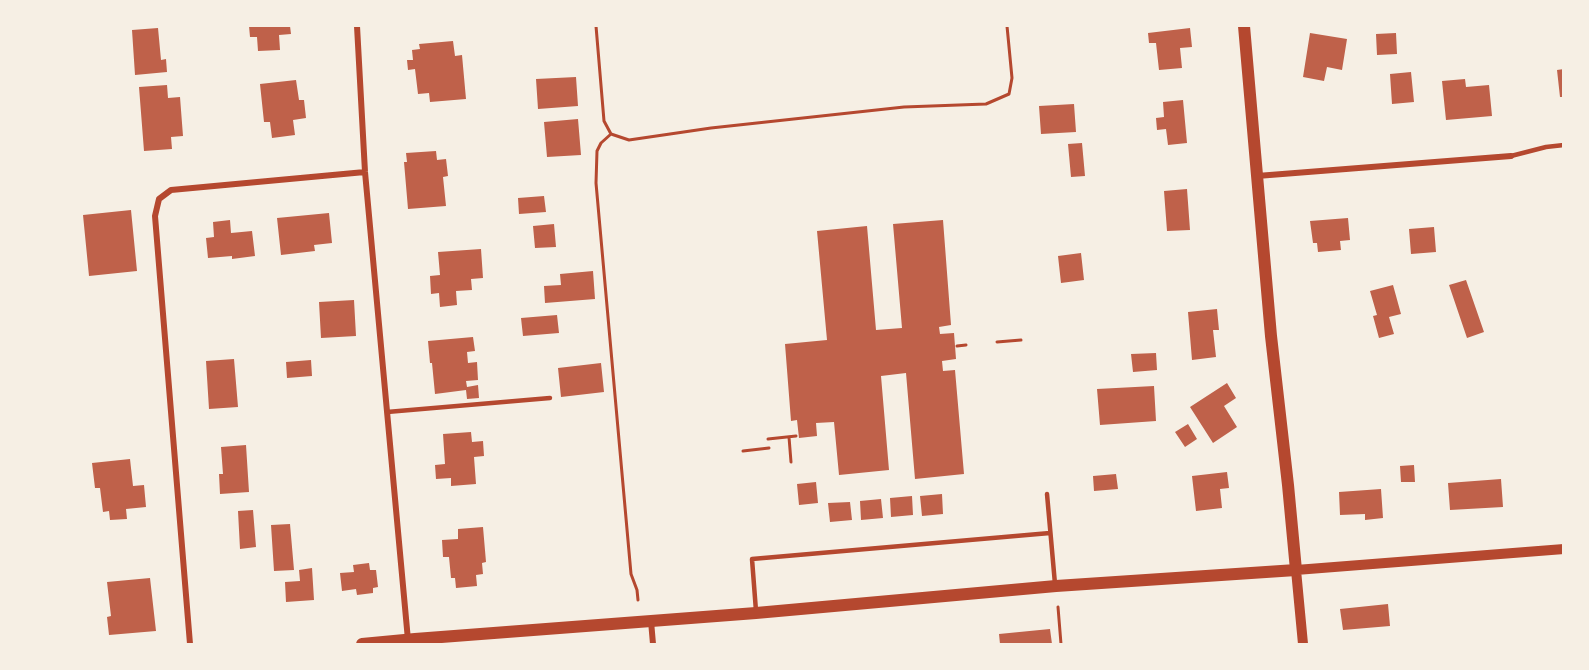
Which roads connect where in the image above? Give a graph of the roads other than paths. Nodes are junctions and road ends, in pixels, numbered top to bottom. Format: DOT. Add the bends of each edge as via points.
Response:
graph roads {
  1 [pos="357,26"];
  2 [pos="1244,26"];
  3 [pos="1563,145"];
  4 [pos="1511,156"];
  5 [pos="366,172"];
  6 [pos="1257,177"];
  7 [pos="550,398"];
  8 [pos="387,412"];
  9 [pos="1047,494"];
  10 [pos="1050,533"];
  11 [pos="1563,549"];
  12 [pos="1296,570"];
  13 [pos="1056,586"];
  14 [pos="756,613"];
  15 [pos="651,621"];
  16 [pos="408,640"];
  17 [pos="190,645"];
  18 [pos="362,645"];
  19 [pos="653,645"];
  20 [pos="1302,645"];
  1 -- 5 [label="street"];
  2 -- 6 [label="main road"];
  3 -- 4 [label="lane"];
  4 -- 6 [label="street"];
  5 -- 8 [label="street"];
  5 -- 17 [label="street" via="171,190 159,199 155,216"];
  6 -- 12 [label="main road"];
  7 -- 8 [label="lane"];
  8 -- 16 [label="street"];
  9 -- 10 [label="lane"];
  10 -- 13 [label="lane"];
  10 -- 14 [label="lane" via="752,559"];
  11 -- 12 [label="street"];
  12 -- 13 [label="main road"];
  12 -- 20 [label="street"];
  13 -- 14 [label="main road"];
  14 -- 15 [label="main road"];
  15 -- 16 [label="main road"];
  15 -- 19 [label="street"];
  16 -- 18 [label="main road"];
}
